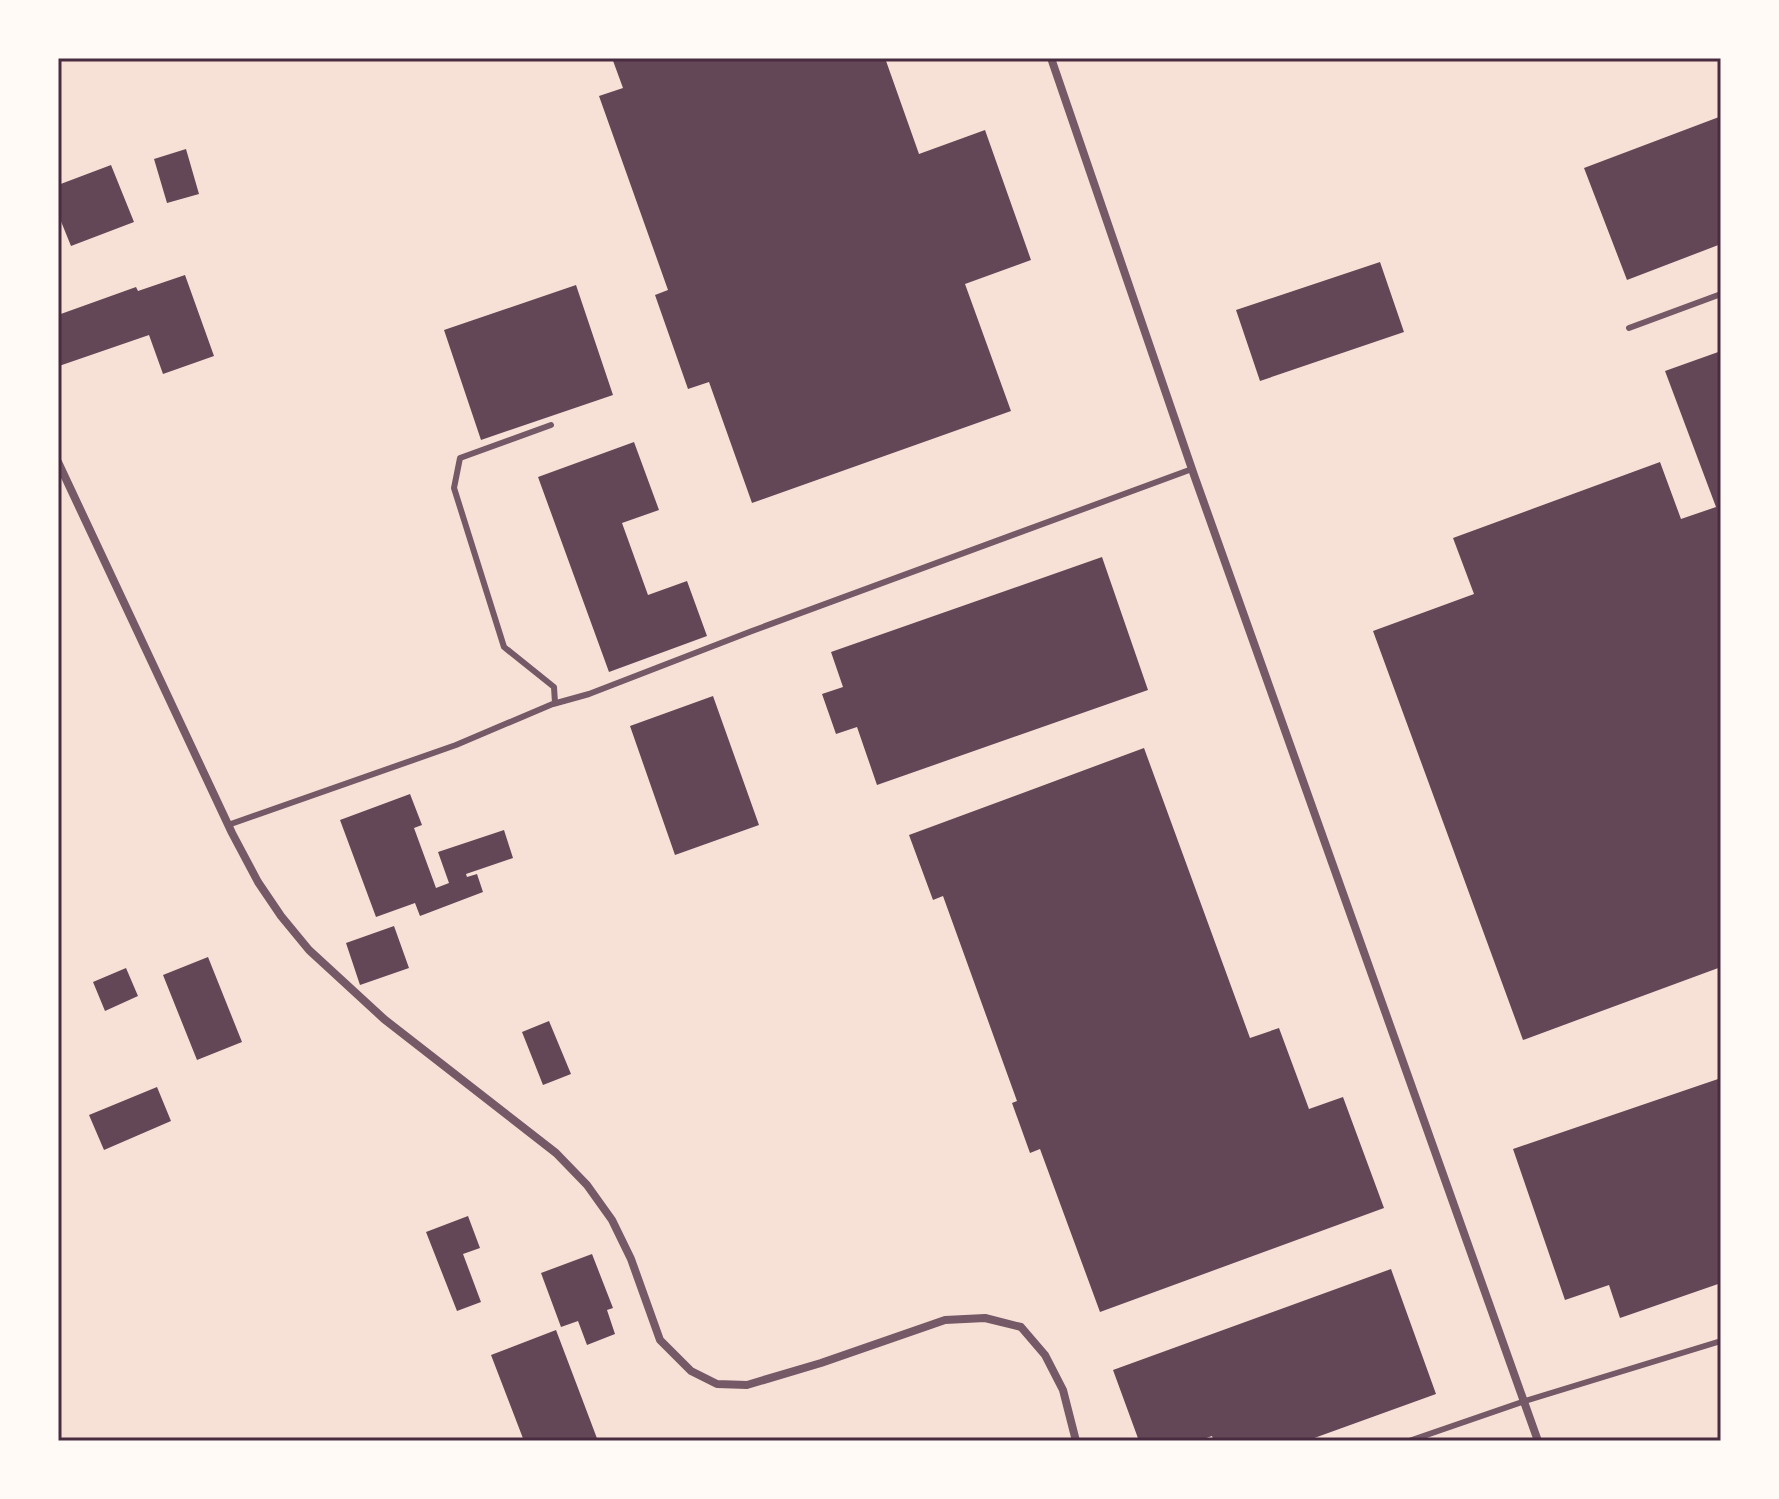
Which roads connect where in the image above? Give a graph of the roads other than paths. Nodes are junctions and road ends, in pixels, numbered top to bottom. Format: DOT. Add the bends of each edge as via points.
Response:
graph roads {
  1 [pos="1051,58"];
  2 [pos="1721,294"];
  3 [pos="1629,328"];
  4 [pos="551,425"];
  5 [pos="58,462"];
  6 [pos="1192,469"];
  7 [pos="553,704"];
  8 [pos="228,825"];
  9 [pos="1721,1341"];
  10 [pos="1525,1401"];
  11 [pos="1076,1441"];
  12 [pos="1409,1441"];
  13 [pos="1538,1441"];
  1 -- 6 [label="street"];
  2 -- 3 [label="lane"];
  4 -- 7 [label="lane" via="460,458 454,488 504,647 554,687"];
  5 -- 8 [label="street"];
  6 -- 7 [label="lane"];
  6 -- 10 [label="street"];
  7 -- 8 [label="lane" via="456,745"];
  8 -- 11 [label="street" via="258,882 309,950 384,1019 556,1153 587,1185 631,1259 660,1340 691,1371 717,1384 747,1385 945,1320 985,1318 1021,1327 1045,1355 1063,1390"];
  9 -- 10 [label="lane"];
  10 -- 12 [label="lane"];
  10 -- 13 [label="street"];
}
